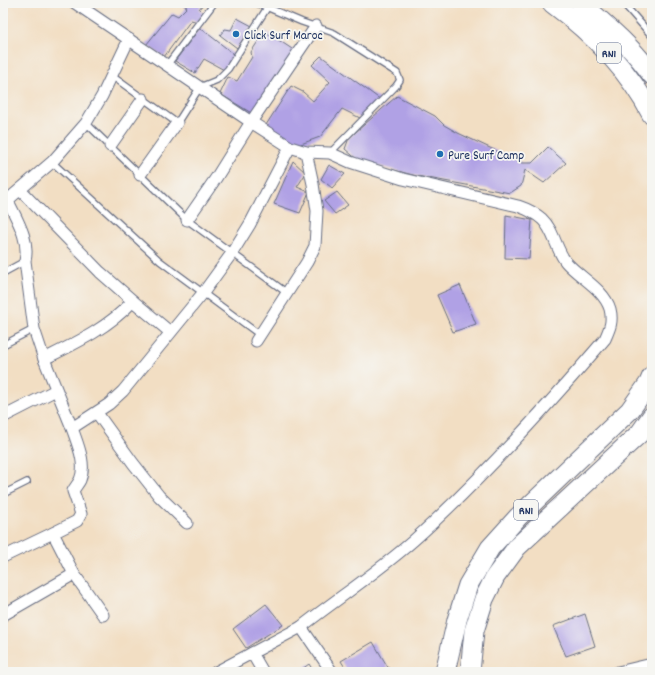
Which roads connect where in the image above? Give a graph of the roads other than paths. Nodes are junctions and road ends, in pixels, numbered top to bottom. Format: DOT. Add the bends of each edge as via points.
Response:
graph roads {
  1 [pos="75,3"];
  2 [pos="214,3"];
  3 [pos="257,3"];
  4 [pos="552,3"];
  5 [pos="581,3"];
  6 [pos="623,3"];
  7 [pos="267,8"];
  8 [pos="316,26"];
  9 [pos="652,36"];
  10 [pos="129,39"];
  11 [pos="167,65"];
  12 [pos="112,76"];
  13 [pos="652,76"];
  14 [pos="200,86"];
  15 [pos="143,99"];
  16 [pos="652,116"];
  17 [pos="251,122"];
  18 [pos="86,123"];
  19 [pos="177,123"];
  20 [pos="110,146"];
  21 [pos="290,147"];
  22 [pos="306,152"];
  23 [pos="330,153"];
  24 [pos="52,162"];
  25 [pos="140,175"];
  26 [pos="20,190"];
  27 [pos="6,202"];
  28 [pos="186,220"];
  29 [pos="232,254"];
  30 [pos="25,261"];
  31 [pos="3,273"];
  32 [pos="203,293"];
  33 [pos="287,293"];
  34 [pos="133,301"];
  35 [pos="34,329"];
  36 [pos="170,332"];
  37 [pos="258,338"];
  38 [pos="3,345"];
  39 [pos="44,359"];
  40 [pos="652,376"];
  41 [pos="56,390"];
  42 [pos="98,413"];
  43 [pos="652,416"];
  44 [pos="3,417"];
  45 [pos="72,428"];
  46 [pos="27,482"];
  47 [pos="3,494"];
  48 [pos="187,523"];
  49 [pos="53,533"];
  50 [pos="3,557"];
  51 [pos="74,574"];
  52 [pos="3,615"];
  53 [pos="103,615"];
  54 [pos="301,627"];
  55 [pos="252,653"];
  56 [pos="652,664"];
  57 [pos="216,672"];
  58 [pos="263,672"];
  59 [pos="332,672"];
  60 [pos="445,672"];
  61 [pos="470,672"];
  62 [pos="618,672"];
  1 -- 10 [label="street"];
  2 -- 11 [label="lane"];
  3 -- 7 [label="lane"];
  4 -- 16 [label="highway, RN1" via="614,58 641,94"];
  5 -- 13 [label="highway, RN1" via="621,39 644,63"];
  6 -- 9 [label="lane"];
  7 -- 8 [label="lane"];
  7 -- 14 [label="lane" via="228,69 218,80"];
  8 -- 17 [label="street"];
  8 -- 23 [label="lane" via="334,33 397,73 400,80"];
  10 -- 11 [label="street"];
  10 -- 12 [label="street"];
  11 -- 14 [label="street"];
  12 -- 15 [label="lane"];
  12 -- 18 [label="street"];
  14 -- 17 [label="street"];
  14 -- 19 [label="lane"];
  15 -- 19 [label="lane"];
  15 -- 20 [label="street"];
  17 -- 21 [label="street"];
  17 -- 28 [label="street"];
  18 -- 20 [label="lane"];
  18 -- 24 [label="street"];
  19 -- 25 [label="street"];
  20 -- 25 [label="lane"];
  21 -- 22 [label="street"];
  21 -- 29 [label="street"];
  22 -- 23 [label="street"];
  22 -- 33 [label="street" via="317,211 315,246"];
  23 -- 54 [label="street" via="403,179 532,211 544,220 563,258 572,269 599,292 610,309 611,325 605,339 489,468 413,541"];
  24 -- 26 [label="street"];
  24 -- 32 [label="lane" via="160,261"];
  25 -- 28 [label="lane"];
  26 -- 27 [label="street"];
  26 -- 34 [label="street" via="74,246"];
  27 -- 30 [label="street" via="24,235"];
  28 -- 29 [label="lane"];
  29 -- 32 [label="street"];
  29 -- 33 [label="lane"];
  30 -- 31 [label="lane"];
  30 -- 35 [label="street"];
  32 -- 36 [label="street"];
  32 -- 37 [label="lane"];
  33 -- 37 [label="street"];
  34 -- 36 [label="street"];
  34 -- 39 [label="street" via="105,326"];
  35 -- 38 [label="lane"];
  35 -- 39 [label="street"];
  36 -- 42 [label="street" via="123,391"];
  39 -- 41 [label="street"];
  40 -- 60 [label="highway, RN1" via="630,410 518,517 490,548 468,585"];
  41 -- 44 [label="street"];
  41 -- 45 [label="street"];
  42 -- 45 [label="street"];
  42 -- 48 [label="street" via="133,464 159,496"];
  43 -- 61 [label="highway, RN1" via="640,433 517,546 495,577 484,599 474,631"];
  45 -- 49 [label="street" via="82,465 81,478 73,491 81,514 76,521"];
  46 -- 47 [label="lane"];
  49 -- 50 [label="street"];
  49 -- 51 [label="street"];
  51 -- 52 [label="street"];
  51 -- 53 [label="street"];
  54 -- 55 [label="street"];
  54 -- 59 [label="street"];
  55 -- 57 [label="street"];
  55 -- 58 [label="street"];
  56 -- 62 [label="street"];
}
